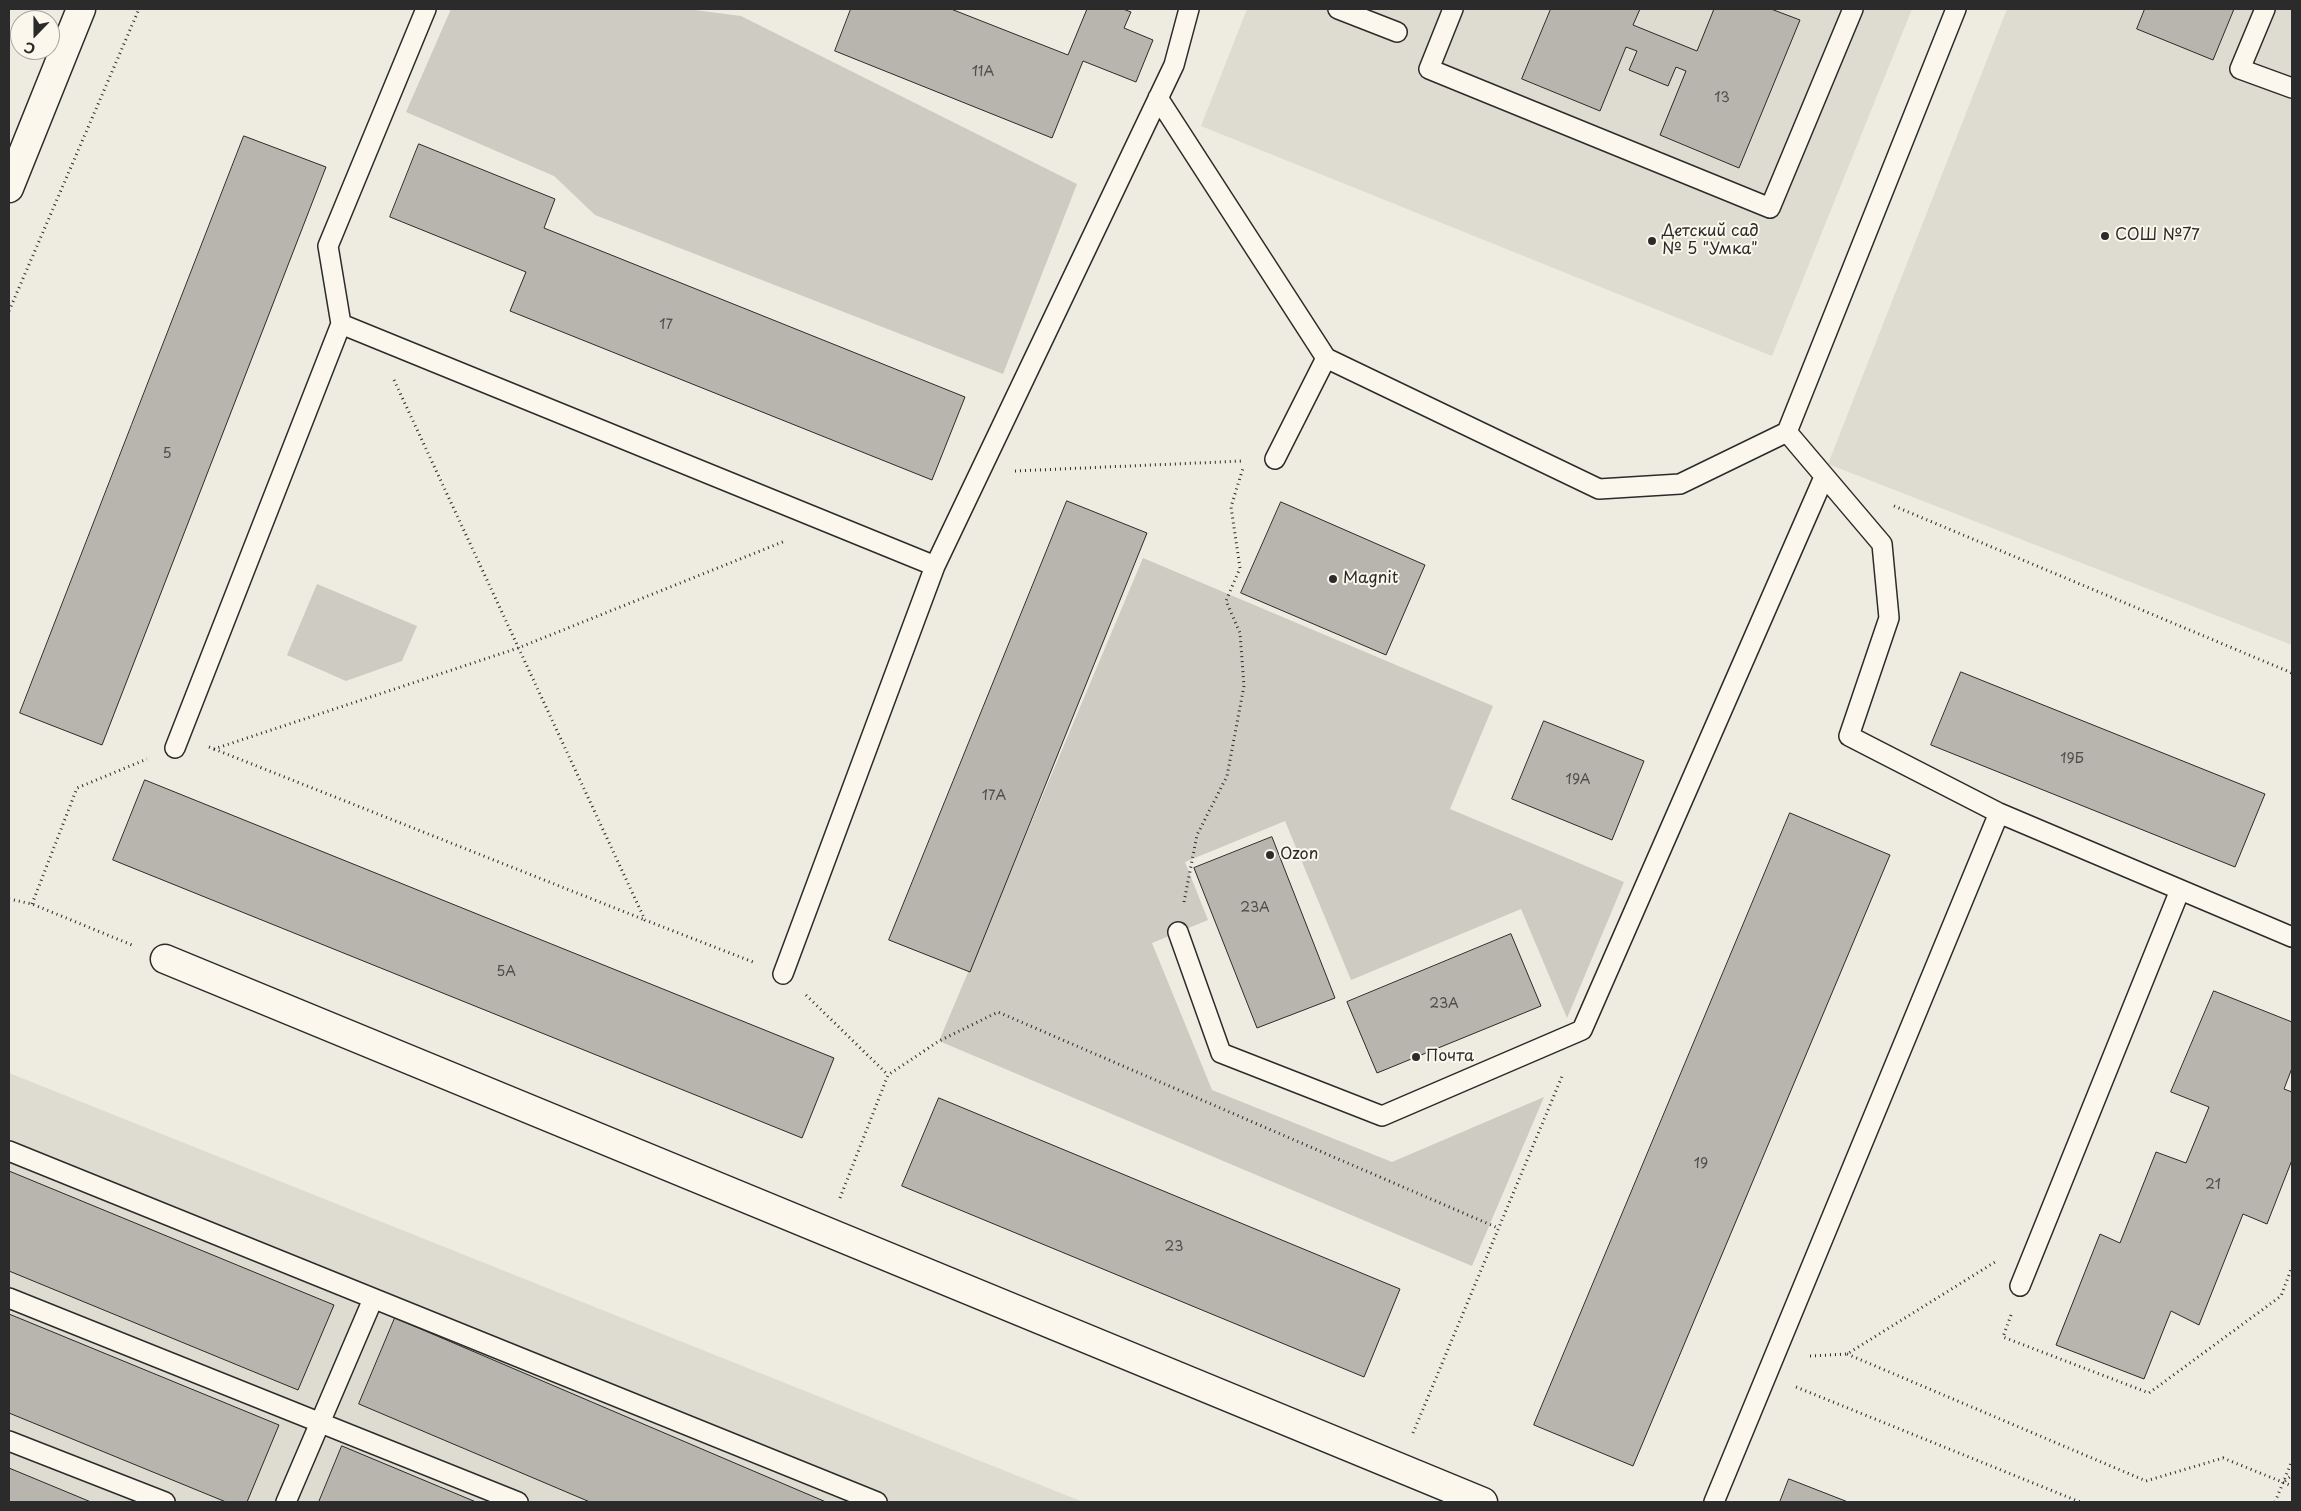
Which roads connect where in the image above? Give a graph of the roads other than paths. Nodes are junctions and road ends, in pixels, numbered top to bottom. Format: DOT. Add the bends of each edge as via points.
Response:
graph roads {
  1 [pos="82,9"];
  2 [pos="426,9"];
  3 [pos="1189,9"];
  4 [pos="1338,9"];
  5 [pos="1453,9"];
  6 [pos="1853,9"];
  7 [pos="1956,9"];
  8 [pos="2265,9"];
  9 [pos="1397,32"];
  10 [pos="2292,88"];
  11 [pos="1158,98"];
  12 [pos="9,188"];
  13 [pos="341,324"];
  14 [pos="1326,358"];
  15 [pos="1787,432"];
  16 [pos="1275,459"];
  17 [pos="1824,477"];
  18 [pos="935,566"];
  19 [pos="177,742"];
  20 [pos="1998,813"];
  21 [pos="2180,890"];
  22 [pos="1178,932"];
  23 [pos="2292,937"];
  24 [pos="165,959"];
  25 [pos="783,974"];
  26 [pos="9,1151"];
  27 [pos="2020,1286"];
  28 [pos="9,1298"];
  29 [pos="373,1298"];
  30 [pos="320,1423"];
  31 [pos="9,1441"];
  32 [pos="165,1502"];
  33 [pos="286,1502"];
  34 [pos="518,1502"];
  35 [pos="877,1502"];
  36 [pos="1483,1502"];
  37 [pos="1714,1502"];
  1 -- 12 [label="street"];
  2 -- 13 [label="lane" via="328,246"];
  3 -- 11 [label="lane" via="1174,64"];
  4 -- 9 [label="lane"];
  5 -- 6 [label="lane" via="1429,69 1770,208"];
  7 -- 15 [label="lane"];
  8 -- 10 [label="lane" via="2240,69"];
  11 -- 14 [label="lane"];
  11 -- 18 [label="lane"];
  13 -- 18 [label="lane"];
  13 -- 19 [label="lane"];
  14 -- 15 [label="lane" via="1599,489 1680,484"];
  14 -- 16 [label="lane"];
  15 -- 17 [label="lane"];
  17 -- 20 [label="lane" via="1882,544 1889,618 1849,736"];
  17 -- 22 [label="lane" via="1582,1030 1382,1116 1221,1053"];
  18 -- 25 [label="lane"];
  20 -- 21 [label="lane"];
  20 -- 37 [label="lane"];
  21 -- 23 [label="lane"];
  21 -- 27 [label="lane"];
  24 -- 36 [label="street"];
  26 -- 29 [label="lane"];
  28 -- 30 [label="lane"];
  29 -- 30 [label="lane"];
  29 -- 35 [label="lane"];
  30 -- 33 [label="lane"];
  30 -- 34 [label="lane"];
  31 -- 32 [label="lane"];
}
